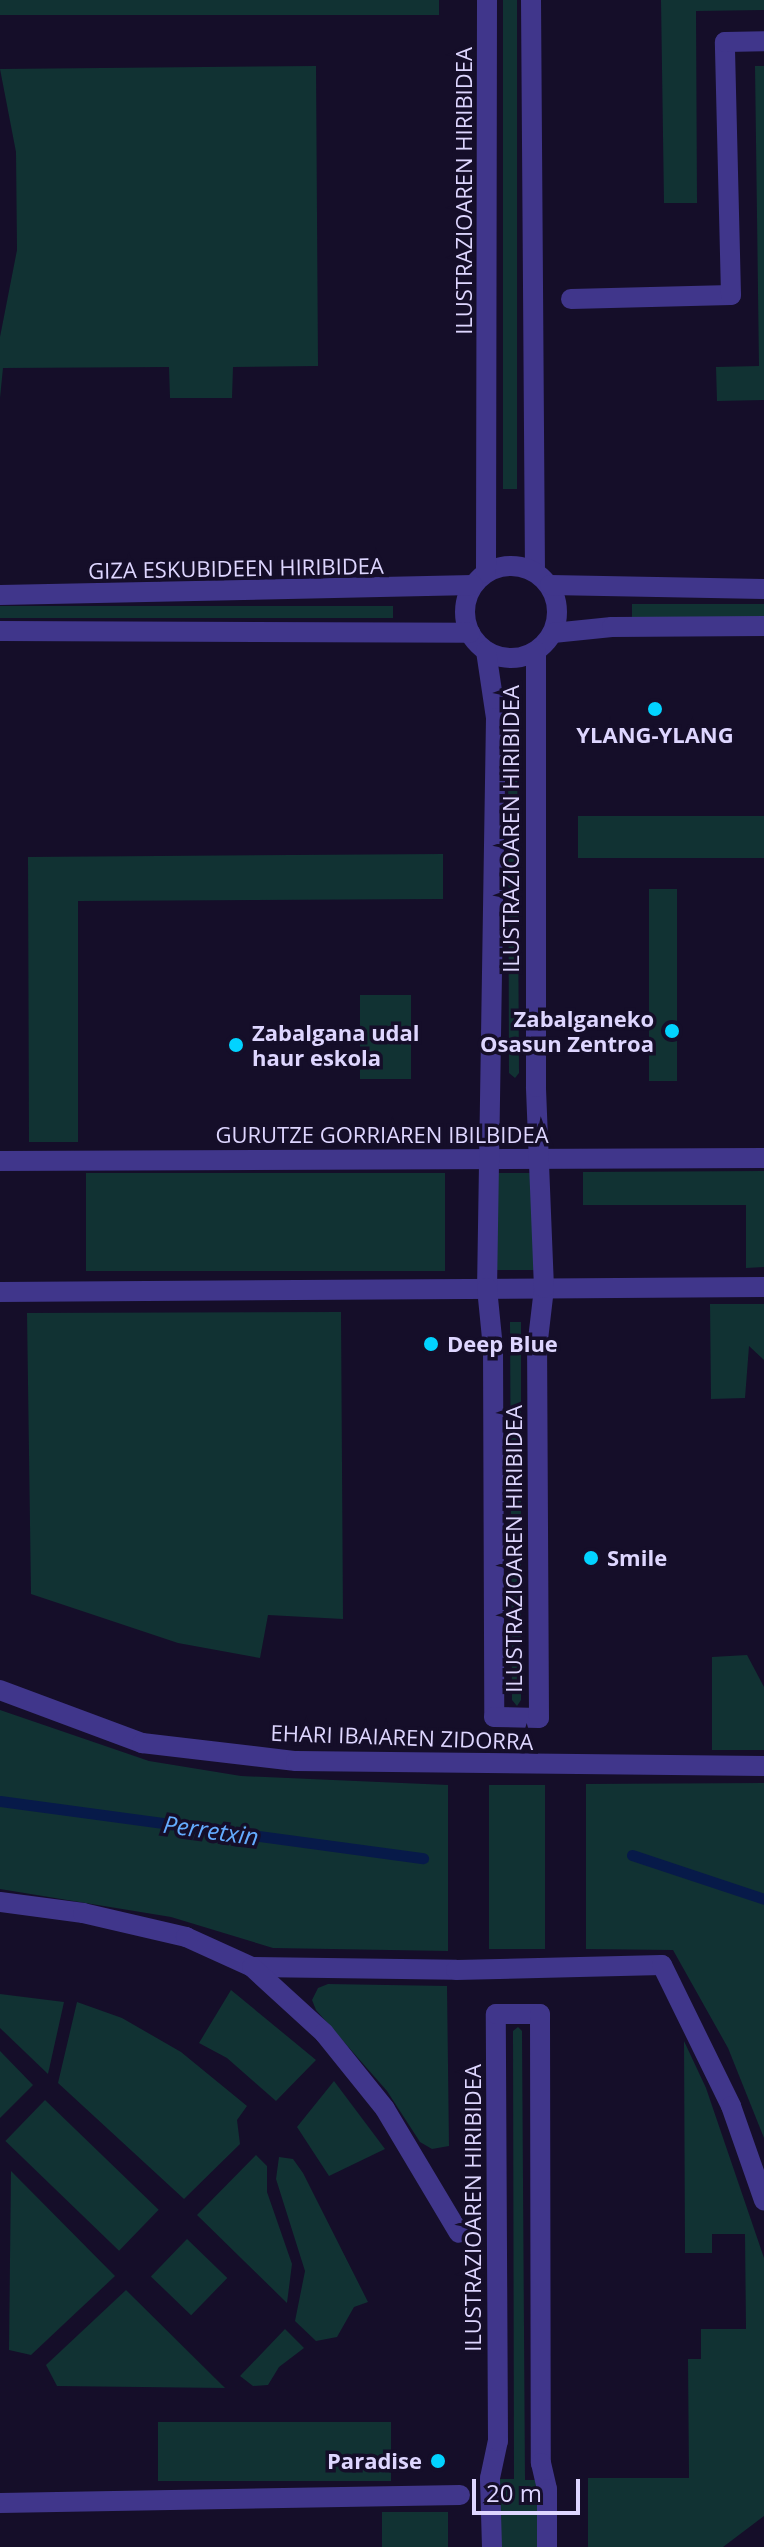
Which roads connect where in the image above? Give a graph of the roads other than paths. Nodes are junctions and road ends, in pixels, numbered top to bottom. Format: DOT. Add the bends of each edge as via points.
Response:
graph roads {
  1 [pos="487,0"];
  2 [pos="531,0"];
  3 [pos="764,41"];
  4 [pos="571,299"];
  5 [pos="480,579"];
  6 [pos="543,579"];
  7 [pos="764,589"];
  8 [pos="0,595"];
  9 [pos="764,626"];
  10 [pos="0,631"];
  11 [pos="470,633"];
  12 [pos="553,633"];
  13 [pos="486,651"];
  14 [pos="536,651"];
  15 [pos="488,1157"];
  16 [pos="542,1158"];
  17 [pos="764,1158"];
  18 [pos="0,1161"];
  19 [pos="764,1287"];
  20 [pos="487,1288"];
  21 [pos="544,1288"];
  22 [pos="0,1292"];
  23 [pos="0,1690"];
  24 [pos="764,1766"];
  25 [pos="0,1902"];
  26 [pos="252,1967"];
  27 [pos="764,2200"];
  28 [pos="459,2233"];
  29 [pos="460,2495"];
  30 [pos="0,2503"];
  31 [pos="492,2547"];
  32 [pos="547,2547"];
  1 -- 5 [label="street, ILUSTRAZIOAREN HIRIBIDEA"];
  2 -- 6 [label="street"];
  3 -- 4 [label="street" via="725,42 731,295"];
  5 -- 6 [label="street" via="505,565"];
  5 -- 8 [label="street, GIZA ESKUBIDEEN HIRIBIDEA"];
  5 -- 11 [label="street" via="465,609"];
  6 -- 7 [label="street"];
  6 -- 12 [label="street" via="558,609"];
  9 -- 12 [label="street" via="612,627"];
  10 -- 11 [label="street"];
  11 -- 13 [label="street"];
  12 -- 14 [label="street"];
  13 -- 14 [label="street" via="506,658"];
  13 -- 15 [label="street, ILUSTRAZIOAREN HIRIBIDEA" via="496,718"];
  14 -- 16 [label="street, ILUSTRAZIOAREN HIRIBIDEA" via="536,1071"];
  15 -- 16 [label="street, GURUTZE GORRIAREN IBILBIDEA"];
  15 -- 18 [label="street, GURUTZE GORRIAREN IBILBIDEA"];
  15 -- 20 [label="street, ILUSTRAZIOAREN HIRIBIDEA"];
  16 -- 17 [label="street, GURUTZE GORRIAREN IBILBIDEA"];
  16 -- 21 [label="street, ILUSTRAZIOAREN HIRIBIDEA"];
  19 -- 21 [label="street"];
  20 -- 21 [label="street"];
  20 -- 21 [label="street, ILUSTRAZIOAREN HIRIBIDEA" via="493,1348 494,1717 539,1718 537,1348"];
  20 -- 22 [label="street"];
  23 -- 24 [label="street, EHARI IBAIAREN ZIDORRA" via="142,1743 296,1761"];
  25 -- 26 [label="street" via="83,1913 186,1937"];
  26 -- 27 [label="street" via="662,1965 731,2106"];
  26 -- 28 [label="street" via="324,2033 385,2109"];
  29 -- 30 [label="street"];
  31 -- 32 [label="street, ILUSTRAZIOAREN HIRIBIDEA" via="490,2478 498,2441 496,2014 540,2014 541,2463 547,2489"];
}
